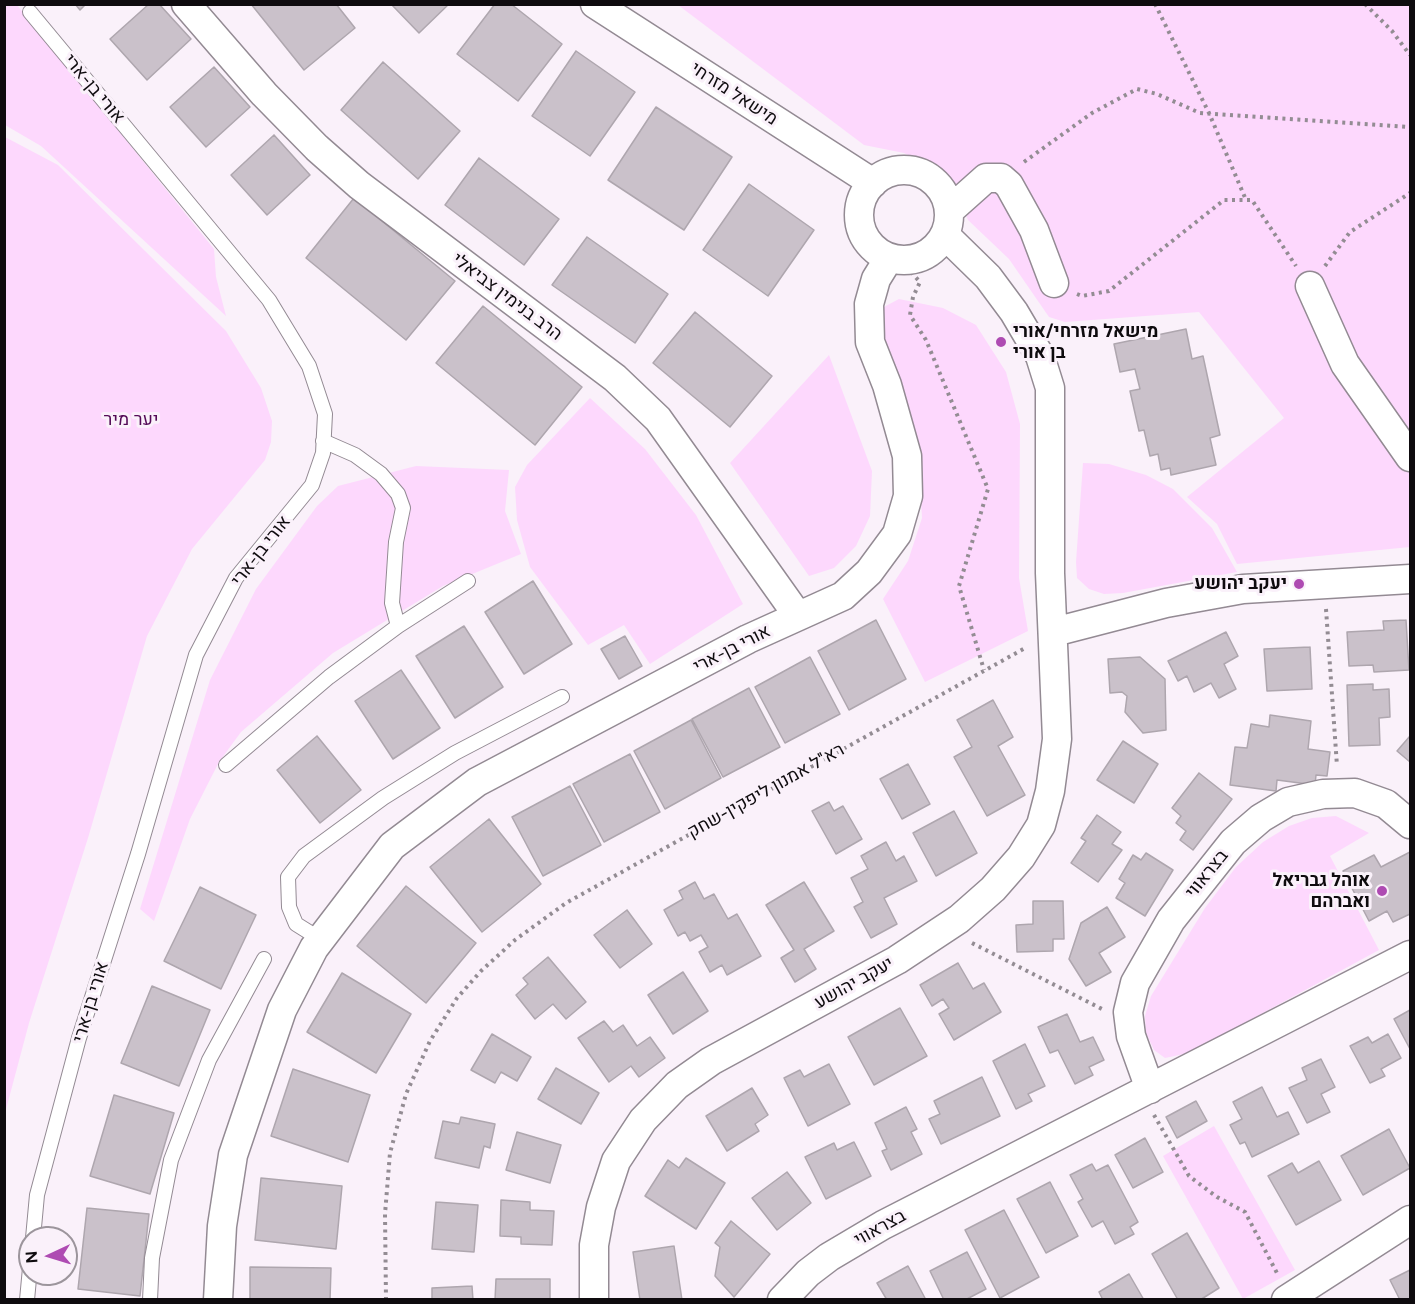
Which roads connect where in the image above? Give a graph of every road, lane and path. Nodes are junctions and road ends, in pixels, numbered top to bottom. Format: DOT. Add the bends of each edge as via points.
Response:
graph roads {
  1 [pos="186,4"];
  2 [pos="595,4"];
  3 [pos="1155,4"];
  4 [pos="1365,4"];
  5 [pos="30,12"];
  6 [pos="1410,55"];
  7 [pos="1209,113"];
  8 [pos="1410,127"];
  9 [pos="1001,178"];
  10 [pos="873,183"];
  11 [pos="1410,194"];
  12 [pos="1246,200"];
  13 [pos="947,223"];
  14 [pos="896,259"];
  15 [pos="1054,283"];
  16 [pos="1310,286"];
  17 [pos="323,441"];
  18 [pos="1410,457"];
  19 [pos="1410,579"];
  20 [pos="468,581"];
  21 [pos="1324,582"];
  22 [pos="798,616"];
  23 [pos="398,626"];
  24 [pos="1054,632"];
  25 [pos="984,670"];
  26 [pos="562,697"];
  27 [pos="226,765"];
  28 [pos="1339,794"];
  29 [pos="1410,824"];
  30 [pos="945,929"];
  31 [pos="320,939"];
  32 [pos="1410,955"];
  33 [pos="264,958"];
  34 [pos="1129,1023"];
  35 [pos="1146,1091"];
  36 [pos="1410,1220"];
  37 [pos="34,1226"];
  38 [pos="1288,1298"];
  39 [pos="150,1299"];
  40 [pos="218,1299"];
  41 [pos="386,1299"];
  42 [pos="594,1299"];
  43 [pos="782,1299"];
  1 -- 22 [label="street, הרב בנימין צביאלי" via="264,94 359,185 615,378 658,419"];
  2 -- 10 [label="street, מישאל מזרחי"];
  3 -- 7 [label="path"];
  4 -- 6 [label="path" via="1392,30"];
  5 -- 17 [label="lane, אורי בן-ארי" via="268,300 309,366 325,414"];
  7 -- 8 [label="path"];
  7 -- 9 [label="path" via="1137,89 1092,113"];
  7 -- 12 [label="path"];
  9 -- 13 [label="street" via="986,178"];
  9 -- 15 [label="street" via="1009,184 1034,231"];
  10 -- 13 [label="street" via="888,173 917,172 937,185 946,198"];
  10 -- 14 [label="street" via="862,201 859,216 863,234 871,247"];
  11 -- 16 [label="path" via="1350,232"];
  12 -- 15 [label="path" via="1224,200 1109,291 1082,296"];
  12 -- 16 [label="path" via="1252,200 1263,214"];
  13 -- 14 [label="street" via="934,249 918,259"];
  13 -- 24 [label="street, יעקב יהושע" via="1014,312 1040,356 1050,388 1050,573"];
  14 -- 22 [label="street, אורי בן-ארי" via="876,279 869,304 870,342 908,456 908,496 897,534 869,572 843,596"];
  14 -- 25 [label="path" via="920,282 910,315 926,340 988,489 959,586"];
  16 -- 18 [label="street" via="1345,364"];
  17 -- 23 [label="lane" via="364,461 398,494 403,508 396,542 392,603"];
  17 -- 37 [label="lane, אורי בן-ארי" via="312,485 236,578 196,656 79,1038 37,1195"];
  19 -- 21 [label="street"];
  20 -- 23 [label="lane"];
  21 -- 24 [label="street" via="1243,589 1166,603"];
  21 -- 28 [label="path"];
  22 -- 31 [label="street, אורי בן-ארי" via="477,782 392,846"];
  23 -- 27 [label="lane"];
  24 -- 25 [label="path, רא\"ל אמנון ליפקין-שחק"];
  24 -- 30 [label="street, יעקב יהושע" via="1057,739 1041,825 1021,857 993,889"];
  25 -- 41 [label="path, רא\"ל אמנון ליפקין-שחק" via="566,903 481,971 457,998 430,1041 406,1094 390,1153 385,1214"];
  26 -- 31 [label="lane" via="455,753 383,798 304,856 288,877 289,907 296,924"];
  28 -- 29 [label="street, בצראווי" via="1355,793 1386,804"];
  28 -- 34 [label="street, בצראווי" via="1288,802 1233,842 1171,921 1135,983"];
  30 -- 34 [label="path"];
  30 -- 42 [label="street, יעקב יהושע" via="897,960 711,1061 676,1085 643,1120 616,1161 594,1245"];
  31 -- 40 [label="street, אורי בן-ארי" via="282,1010 233,1155 222,1226"];
  32 -- 35 [label="street, בצראווי"];
  33 -- 39 [label="lane" via="209,1060 171,1161 152,1258"];
  34 -- 35 [label="street, בצראווי"];
  35 -- 38 [label="path" via="1188,1176 1245,1212"];
  35 -- 43 [label="street, בצראווי" via="858,1239 808,1273"];
  36 -- 38 [label="street"];
}
